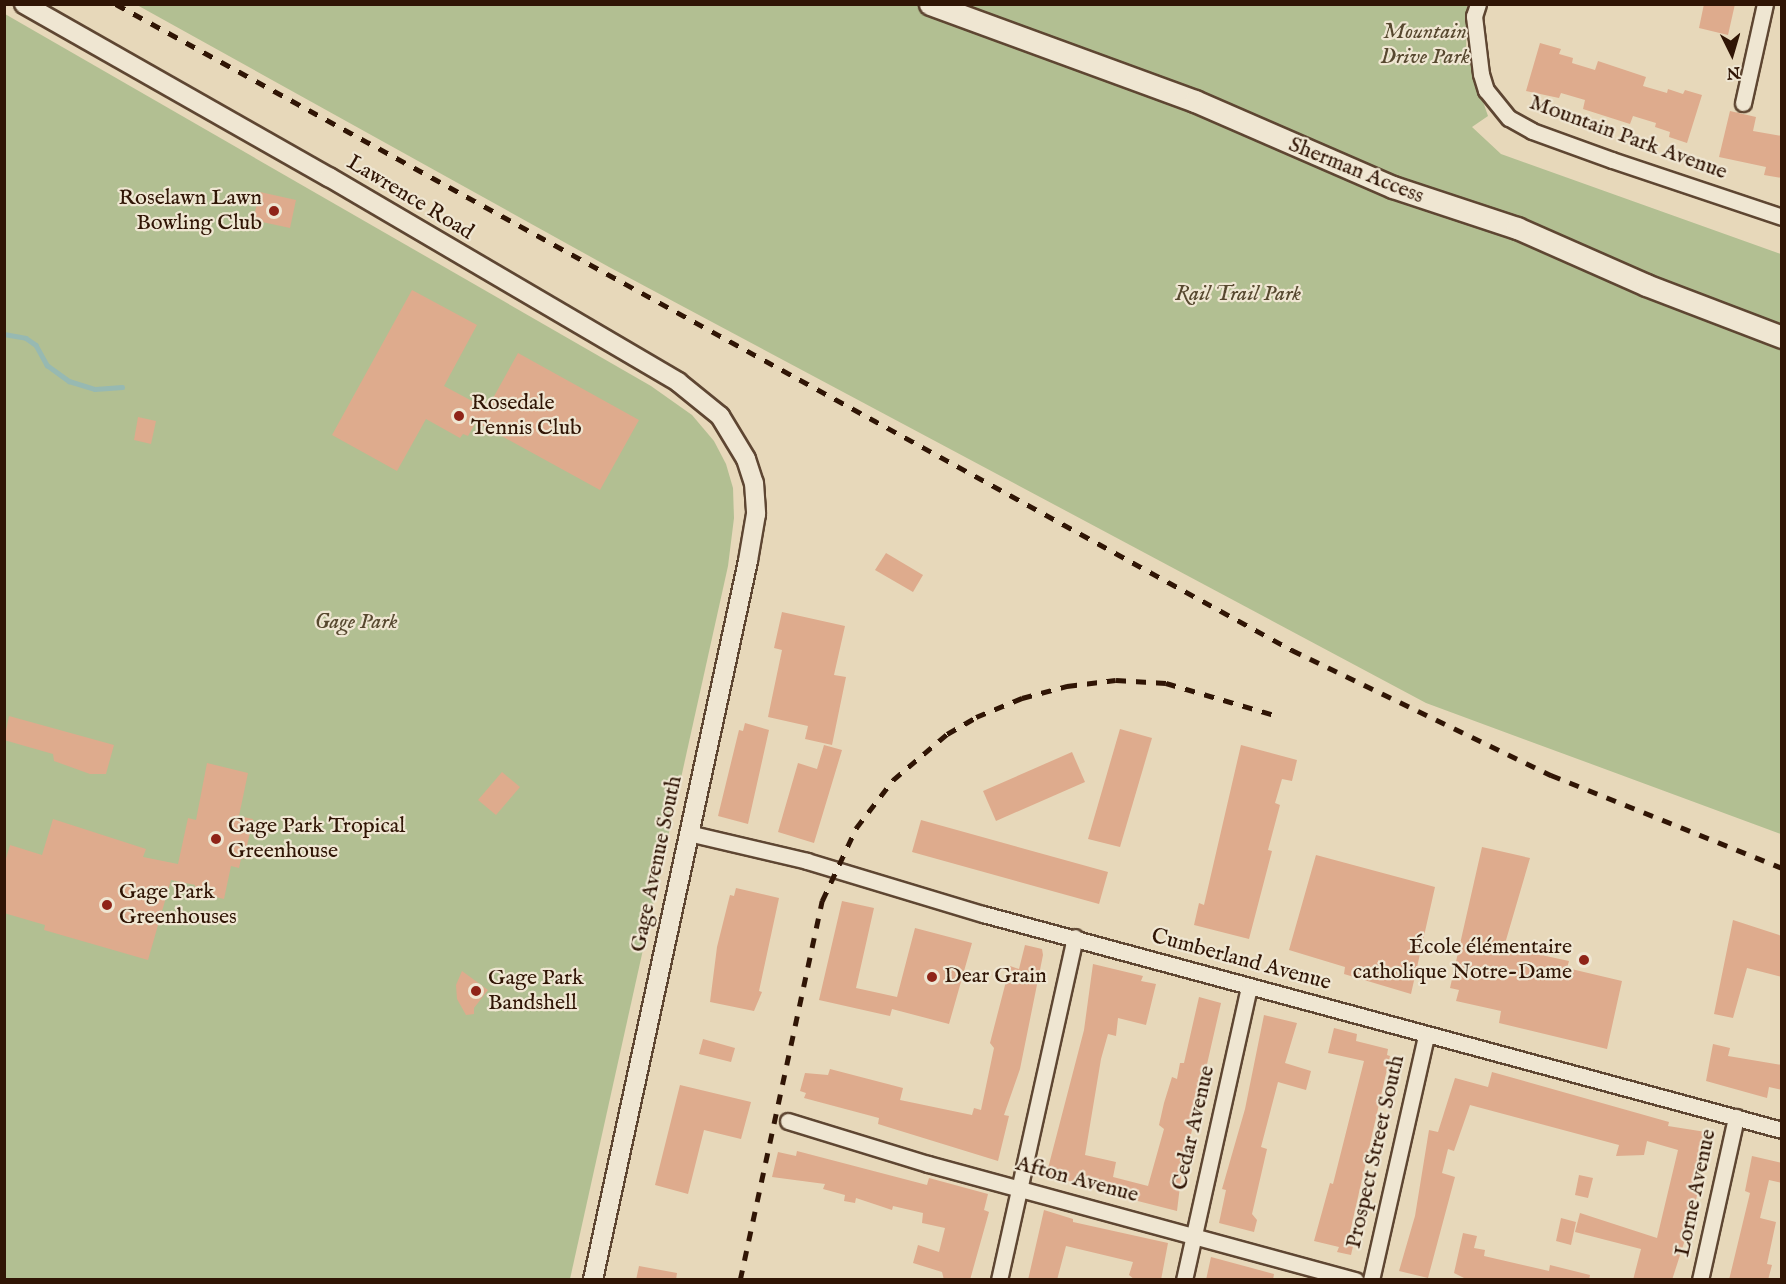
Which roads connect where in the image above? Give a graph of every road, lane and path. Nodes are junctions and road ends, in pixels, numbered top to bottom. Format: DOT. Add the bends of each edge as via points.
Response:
graph roads {
  1 [pos="24,4"];
  2 [pos="930,4"];
  3 [pos="1478,4"];
  4 [pos="1765,4"];
  5 [pos="1743,104"];
  6 [pos="1782,217"];
  7 [pos="1782,337"];
  8 [pos="746,459"];
  9 [pos="688,833"];
  10 [pos="1075,937"];
  11 [pos="1249,987"];
  12 [pos="1426,1035"];
  13 [pos="1736,1117"];
  14 [pos="788,1121"];
  15 [pos="1782,1130"];
  16 [pos="1019,1188"];
  17 [pos="1193,1234"];
  18 [pos="593,1280"];
  19 [pos="999,1280"];
  20 [pos="1184,1280"];
  21 [pos="1356,1280"];
  22 [pos="1371,1280"];
  23 [pos="1700,1280"];
  1 -- 8 [label="street, Lawrence Road" via="678,382 720,416"];
  2 -- 7 [label="main road, Sherman Access" via="1195,101 1393,187 1517,228 1656,289"];
  3 -- 6 [label="street, Mountain Park Avenue" via="1474,16 1480,74 1486,90 1509,118 1532,131"];
  4 -- 5 [label="street"];
  8 -- 9 [label="street, Gage Avenue South" via="754,483 756,514"];
  9 -- 10 [label="street, Cumberland Avenue" via="807,861"];
  9 -- 18 [label="street, Gage Avenue South"];
  10 -- 11 [label="street, Cumberland Avenue"];
  10 -- 16 [label="street"];
  11 -- 12 [label="street, Cumberland Avenue"];
  11 -- 17 [label="street, Cedar Avenue"];
  12 -- 13 [label="street, Cumberland Avenue"];
  12 -- 22 [label="street, Prospect Street South"];
  13 -- 15 [label="street, Cumberland Avenue"];
  13 -- 23 [label="street, Lorne Avenue"];
  14 -- 16 [label="street, Afton Avenue"];
  16 -- 17 [label="street, Afton Avenue"];
  16 -- 19 [label="street"];
  17 -- 20 [label="street, Cedar Avenue"];
  17 -- 21 [label="street, Afton Avenue"];
}
